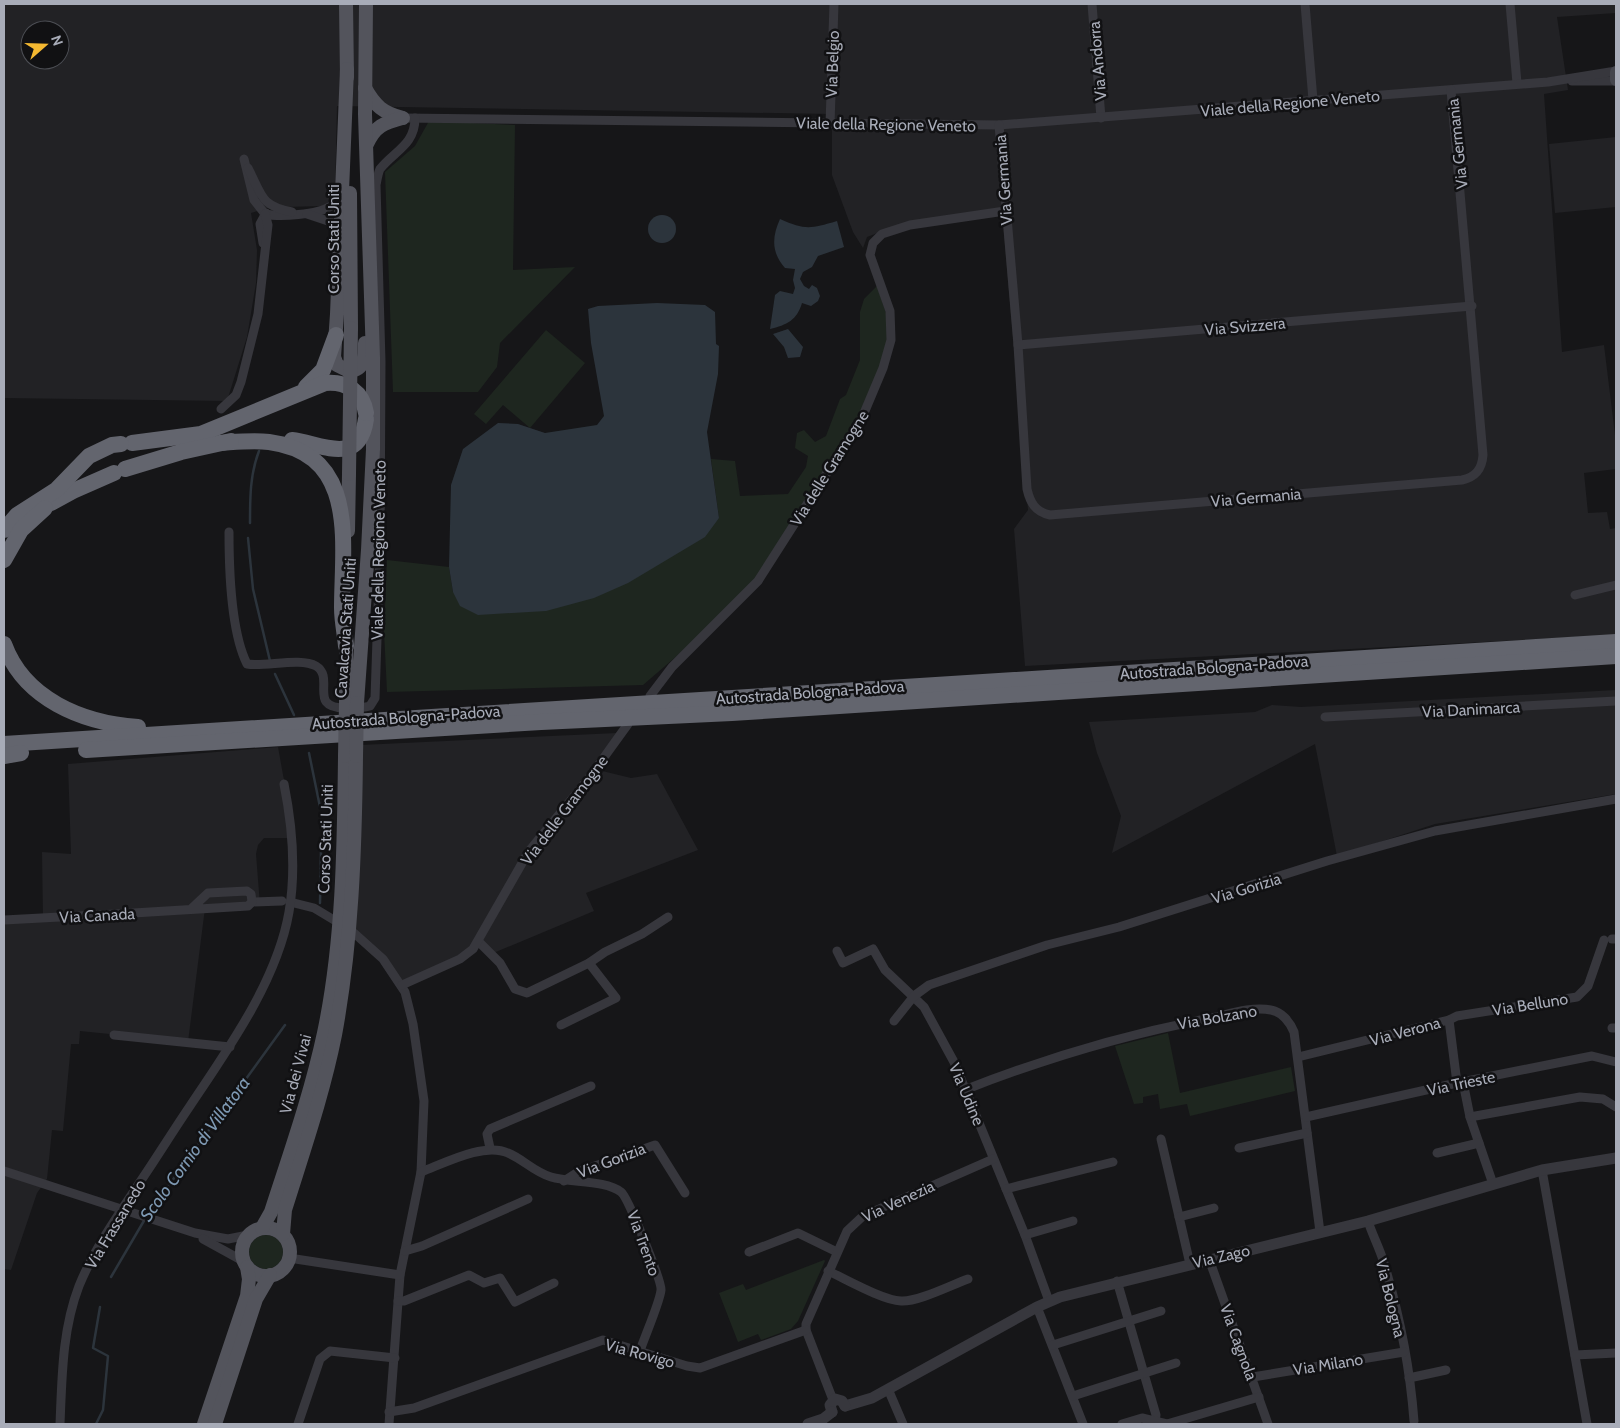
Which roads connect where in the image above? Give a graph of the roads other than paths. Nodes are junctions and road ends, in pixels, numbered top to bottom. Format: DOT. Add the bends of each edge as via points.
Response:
graph roads {
  1 [pos="346,4"];
  2 [pos="366,4"];
  3 [pos="834,4"];
  4 [pos="1092,4"];
  5 [pos="1305,4"];
  6 [pos="1510,4"];
  7 [pos="347,69"];
  8 [pos="1616,71"];
  9 [pos="1564,80"];
  10 [pos="1616,81"];
  11 [pos="1517,83"];
  12 [pos="365,87"];
  13 [pos="1452,90"];
  14 [pos="1313,100"];
  15 [pos="365,114"];
  16 [pos="409,118"];
  17 [pos="1101,118"];
  18 [pos="830,124"];
  19 [pos="999,125"];
  20 [pos="367,144"];
  21 [pos="342,186"];
  22 [pos="267,210"];
  23 [pos="1005,211"];
  24 [pos="300,213"];
  25 [pos="340,242"];
  26 [pos="365,300"];
  27 [pos="1472,306"];
  28 [pos="344,331"];
  29 [pos="1018,345"];
  30 [pos="283,401"];
  31 [pos="221,409"];
  32 [pos="366,416"];
  33 [pos="220,443"];
  34 [pos="349,474"];
  35 [pos="53,497"];
  36 [pos="5,525"];
  37 [pos="229,532"];
  38 [pos="4,560"];
  39 [pos="1616,584"];
  40 [pos="1575,595"];
  41 [pos="1616,642"];
  42 [pos="4,644"];
  43 [pos="346,646"];
  44 [pos="1616,656"];
  45 [pos="357,677"];
  46 [pos="650,696"];
  47 [pos="1616,701"];
  48 [pos="351,703"];
  49 [pos="434,715"];
  50 [pos="1326,717"];
  51 [pos="628,724"];
  52 [pos="4,744"];
  53 [pos="4,755"];
  54 [pos="351,756"];
  55 [pos="284,784"];
  56 [pos="1616,799"];
  57 [pos="286,901"];
  58 [pos="252,902"];
  59 [pos="191,909"];
  60 [pos="668,917"];
  61 [pos="4,920"];
  62 [pos="344,926"];
  63 [pos="1611,939"];
  64 [pos="479,942"];
  65 [pos="837,951"];
  66 [pos="589,963"];
  67 [pos="402,986"];
  68 [pos="914,996"];
  69 [pos="894,1020"];
  70 [pos="1449,1020"];
  71 [pos="561,1025"];
  72 [pos="114,1035"];
  73 [pos="230,1047"];
  74 [pos="1298,1057"];
  75 [pos="1616,1062"];
  76 [pos="1460,1082"];
  77 [pos="591,1086"];
  78 [pos="967,1089"];
  79 [pos="1616,1107"];
  80 [pos="1470,1117"];
  81 [pos="1306,1118"];
  82 [pos="1308,1133"];
  83 [pos="1161,1139"];
  84 [pos="1479,1143"];
  85 [pos="490,1148"];
  86 [pos="1239,1148"];
  87 [pos="1436,1153"];
  88 [pos="1616,1158"];
  89 [pos="993,1159"];
  90 [pos="1112,1162"];
  91 [pos="1542,1170"];
  92 [pos="4,1171"];
  93 [pos="421,1172"];
  94 [pos="564,1181"];
  95 [pos="1493,1184"];
  96 [pos="1006,1189"];
  97 [pos="685,1193"];
  98 [pos="528,1199"];
  99 [pos="1214,1208"];
  100 [pos="121,1210"];
  101 [pos="1179,1216"];
  102 [pos="1073,1221"];
  103 [pos="1368,1221"];
  104 [pos="262,1228"];
  105 [pos="1320,1232"];
  106 [pos="195,1234"];
  107 [pos="282,1234"];
  108 [pos="248,1235"];
  109 [pos="1025,1235"];
  110 [pos="405,1251"];
  111 [pos="749,1252"];
  112 [pos="837,1252"];
  113 [pos="289,1258"];
  114 [pos="1210,1259"];
  115 [pos="245,1264"];
  116 [pos="1190,1264"];
  117 [pos="828,1271"];
  118 [pos="270,1275"];
  119 [pos="400,1275"];
  120 [pos="968,1279"];
  121 [pos="1117,1281"];
  122 [pos="554,1283"];
  123 [pos="398,1301"];
  124 [pos="1049,1301"];
  125 [pos="1036,1307"];
  126 [pos="1161,1311"];
  127 [pos="1128,1322"];
  128 [pos="806,1330"];
  129 [pos="1053,1345"];
  130 [pos="640,1351"];
  131 [pos="1404,1352"];
  132 [pos="1616,1353"];
  133 [pos="1575,1354"];
  134 [pos="395,1358"];
  135 [pos="1176,1363"];
  136 [pos="1446,1370"];
  137 [pos="1144,1374"];
  138 [pos="1253,1378"];
  139 [pos="1408,1378"];
  140 [pos="888,1389"];
  141 [pos="1073,1396"];
  142 [pos="1260,1397"];
  143 [pos="832,1406"];
  144 [pos="389,1412"];
  145 [pos="1155,1421"];
  146 [pos="1414,1421"];
  147 [pos="60,1424"];
  148 [pos="204,1424"];
  149 [pos="215,1424"];
  150 [pos="298,1424"];
  151 [pos="389,1424"];
  152 [pos="808,1424"];
  153 [pos="903,1424"];
  154 [pos="1083,1424"];
  155 [pos="1122,1424"];
  156 [pos="1268,1424"];
  157 [pos="1587,1424"];
  1 -- 7 [label="main road, Corso Stati Uniti"];
  2 -- 12 [label="main road"];
  3 -- 18 [label="street, Via Belgio"];
  4 -- 17 [label="street, Via Andorra"];
  5 -- 14 [label="street"];
  6 -- 11 [label="street"];
  7 -- 21 [label="main road"];
  7 -- 28 [label="main road, Corso Stati Uniti" via="350,184"];
  8 -- 9 [label="street, Viale della Regione Veneto"];
  8 -- 10 [label="main road"];
  9 -- 10 [label="street, Viale della Regione Veneto"];
  9 -- 11 [label="street, Viale della Regione Veneto"];
  11 -- 13 [label="street, Viale della Regione Veneto"];
  12 -- 15 [label="main road"];
  12 -- 16 [label="main road" via="378,108 386,114"];
  13 -- 14 [label="street, Viale della Regione Veneto"];
  13 -- 27 [label="street, Via Germania"];
  14 -- 17 [label="street, Viale della Regione Veneto"];
  15 -- 20 [label="main road"];
  15 -- 26 [label="main road"];
  16 -- 18 [label="street, Viale della Regione Veneto"];
  16 -- 20 [label="main road" via="379,126"];
  16 -- 37 [label="street, Viale della Regione Veneto" via="414,133 380,170 376,185 381,362 380,550 375,698 370,706 328,706 316,666 304,663 247,664 232,597"];
  17 -- 19 [label="street, Viale della Regione Veneto"];
  18 -- 19 [label="street, Viale della Regione Veneto"];
  19 -- 23 [label="street, Via Germania"];
  20 -- 45 [label="main road, Cavalcavia Stati Uniti" via="373,449 368,559"];
  21 -- 24 [label="street" via="330,206"];
  21 -- 25 [label="main road"];
  22 -- 22 [label="street" via="260,194 244,159 254,200"];
  22 -- 24 [label="street"];
  22 -- 31 [label="street" via="258,314 236,395"];
  23 -- 29 [label="street, Via Germania"];
  23 -- 46 [label="street, Via delle Gramogne" via="910,224 882,234 873,243 870,255 890,312 891,340 862,418 758,582 672,667"];
  24 -- 25 [label="street" via="332,222"];
  25 -- 28 [label="main road"];
  26 -- 28 [label="main road" via="365,356 357,370 344,371 334,357"];
  26 -- 32 [label="main road" via="368,351"];
  27 -- 29 [label="street, Via Svizzera"];
  27 -- 29 [label="street, Via Germania" via="1482,462 1477,473 1462,480 1046,514 1034,507 1027,489"];
  28 -- 30 [label="highway" via="316,380"];
  28 -- 34 [label="main road, Corso Stati Uniti, bridge"];
  30 -- 32 [label="highway" via="320,385 337,382 359,395"];
  30 -- 35 [label="highway" via="201,434 112,445 90,456"];
  32 -- 33 [label="highway" via="364,429 356,441 336,450 326,450 298,440 271,438"];
  32 -- 45 [label="main road"];
  33 -- 35 [label="highway" via="120,471"];
  33 -- 43 [label="highway" via="268,442 293,447 314,460 330,479 342,513 342,611"];
  34 -- 43 [label="main road, Cavalcavia Stati Uniti"];
  35 -- 36 [label="highway"];
  35 -- 38 [label="highway" via="21,530"];
  39 -- 40 [label="street"];
  41 -- 49 [label="highway, Autostrada Bologna-Padova"];
  42 -- 49 [label="highway" via="23,678 42,696 72,712 124,726 155,727 319,715"];
  43 -- 48 [label="main road, Cavalcavia Stati Uniti"];
  44 -- 53 [label="highway, Autostrada Bologna-Padova" via="732,713"];
  45 -- 48 [label="main road, Cavalcavia Stati Uniti"];
  47 -- 50 [label="street, Via Danimarca"];
  48 -- 54 [label="main road, Cavalcavia Stati Uniti, bridge"];
  49 -- 52 [label="highway, Autostrada Bologna-Padova"];
  51 -- 64 [label="street, Via delle Gramogne" via="530,851"];
  54 -- 62 [label="main road, Corso Stati Uniti" via="343,876"];
  55 -- 57 [label="street" via="291,838"];
  56 -- 68 [label="street, Via Gorizia" via="1435,831 1128,924 1037,948 929,985"];
  57 -- 58 [label="street, Via Canada"];
  57 -- 62 [label="street" via="314,908"];
  57 -- 73 [label="street, Via Frassanedo" via="287,922 261,991"];
  58 -- 59 [label="street, Via Canada" via="248,906"];
  58 -- 59 [label="street" via="247,891 208,893"];
  59 -- 61 [label="street, Via Canada"];
  60 -- 66 [label="street"];
  62 -- 67 [label="street" via="377,952"];
  62 -- 104 [label="main road, Via dei Vivai" via="318,1061 272,1212"];
  62 -- 107 [label="main road, Via dei Vivai" via="339,1006 329,1063 286,1210"];
  63 -- 70 [label="street, Via Belluno" via="1588,986 1577,997 1457,1016"];
  64 -- 66 [label="street" via="500,963 512,985 523,993 532,992"];
  64 -- 67 [label="street, Via delle Gramogne" via="460,958"];
  65 -- 68 [label="street, Via Udine" via="843,964 872,949 885,970 903,990"];
  66 -- 71 [label="street" via="616,998"];
  67 -- 93 [label="street" via="413,1024 422,1082"];
  68 -- 69 [label="street, Via Gorizia"];
  68 -- 78 [label="street, Via Udine" via="924,1007"];
  70 -- 74 [label="street, Via Verona"];
  70 -- 76 [label="street, Via Verona"];
  72 -- 73 [label="street"];
  73 -- 100 [label="street, Via Frassanedo"];
  74 -- 78 [label="street, Via Bolzano" via="1290,1023 1276,1012 1260,1009 1124,1037"];
  74 -- 81 [label="street, Via Bolzano"];
  75 -- 76 [label="street, Via Trieste" via="1592,1056"];
  76 -- 80 [label="street, Via Verona"];
  76 -- 81 [label="street, Via Trieste"];
  77 -- 85 [label="street" via="490,1128 487,1134"];
  78 -- 89 [label="street, Via Udine"];
  79 -- 80 [label="street" via="1603,1098 1580,1097"];
  80 -- 84 [label="street, Via Verona"];
  81 -- 82 [label="street, Via Bolzano"];
  82 -- 86 [label="street"];
  82 -- 105 [label="street, Via Bolzano"];
  83 -- 101 [label="street"];
  84 -- 87 [label="street"];
  84 -- 95 [label="street, Via Verona"];
  85 -- 93 [label="street"];
  85 -- 94 [label="street, Via Gorizia" via="509,1153 538,1172"];
  88 -- 91 [label="street, Via Zago"];
  89 -- 96 [label="street, Via Udine"];
  89 -- 112 [label="street, Via Venezia" via="857,1220 847,1231"];
  90 -- 96 [label="street"];
  91 -- 95 [label="street, Via Zago"];
  91 -- 133 [label="street"];
  92 -- 100 [label="street"];
  93 -- 110 [label="street"];
  94 -- 97 [label="street, Via Gorizia" via="578,1172 655,1145"];
  94 -- 130 [label="street, Via Trento" via="615,1189 622,1192 631,1206 661,1289"];
  95 -- 103 [label="street, Via Zago"];
  96 -- 109 [label="street, Via Udine"];
  98 -- 110 [label="street"];
  99 -- 101 [label="street"];
  100 -- 106 [label="street"];
  100 -- 147 [label="street, Via Frassanedo" via="86,1273 70,1319 64,1348"];
  101 -- 116 [label="street"];
  102 -- 109 [label="street"];
  103 -- 105 [label="street, Via Zago"];
  103 -- 131 [label="street, Via Bologna" via="1383,1260"];
  104 -- 107 [label="main road"];
  104 -- 108 [label="main road"];
  105 -- 114 [label="street, Via Zago"];
  106 -- 108 [label="street" via="228,1239"];
  106 -- 115 [label="street"];
  107 -- 113 [label="main road" via="289,1245"];
  108 -- 115 [label="main road" via="242,1247"];
  109 -- 124 [label="street, Via Udine"];
  110 -- 119 [label="street"];
  111 -- 112 [label="street" via="798,1234"];
  112 -- 117 [label="street, Via Venezia"];
  113 -- 118 [label="main road" via="282,1269"];
  113 -- 119 [label="street"];
  114 -- 116 [label="street, Via Zago"];
  114 -- 138 [label="street, Via Cagnola"];
  115 -- 118 [label="main road" via="258,1274"];
  115 -- 148 [label="main road" via="249,1278 247,1296"];
  116 -- 121 [label="street, Via Zago"];
  117 -- 120 [label="street" via="901,1301"];
  117 -- 128 [label="street, Via Venezia" via="807,1318"];
  118 -- 149 [label="main road" via="256,1299"];
  119 -- 123 [label="street"];
  121 -- 124 [label="street, Via Zago"];
  121 -- 127 [label="street"];
  122 -- 123 [label="street" via="515,1302 500,1278 484,1283 469,1275"];
  123 -- 134 [label="street"];
  124 -- 125 [label="street, Via Zago"];
  125 -- 129 [label="street"];
  125 -- 140 [label="street, Via Zago"];
  126 -- 127 [label="street"];
  127 -- 129 [label="street"];
  127 -- 137 [label="street"];
  128 -- 130 [label="street, Via Rovigo" via="700,1368"];
  128 -- 143 [label="street"];
  129 -- 141 [label="street"];
  130 -- 144 [label="street, Via Rovigo" via="603,1340 414,1408"];
  131 -- 138 [label="street, Via Milano"];
  131 -- 139 [label="street, Via Bologna"];
  132 -- 133 [label="street"];
  133 -- 157 [label="street"];
  134 -- 144 [label="street"];
  134 -- 150 [label="street" via="330,1351 324,1354"];
  135 -- 137 [label="street"];
  136 -- 139 [label="street"];
  137 -- 141 [label="street"];
  137 -- 145 [label="street"];
  138 -- 142 [label="street, Via Cagnola"];
  139 -- 146 [label="street, Via Bologna"];
  140 -- 143 [label="street, Via Zago" via="865,1401 845,1406 842,1400"];
  140 -- 153 [label="street"];
  141 -- 154 [label="street"];
  142 -- 145 [label="street" via="1167,1424"];
  142 -- 156 [label="street, Via Cagnola"];
  143 -- 152 [label="street" via="823,1419"];
  144 -- 151 [label="street"];
  145 -- 155 [label="street" via="1142,1418"];
}
